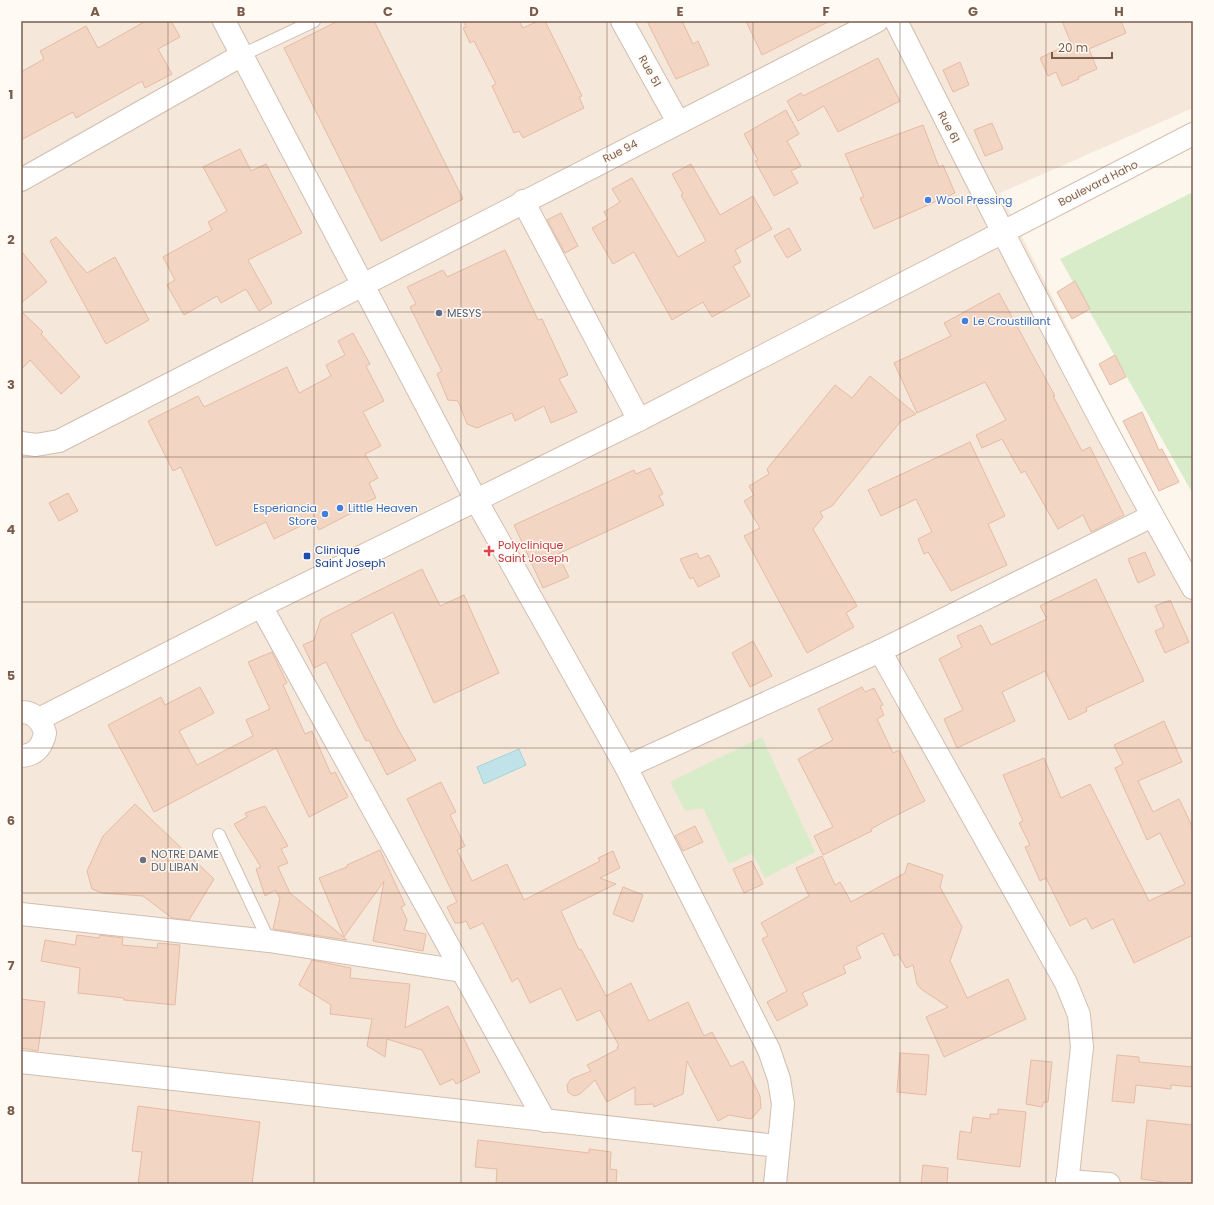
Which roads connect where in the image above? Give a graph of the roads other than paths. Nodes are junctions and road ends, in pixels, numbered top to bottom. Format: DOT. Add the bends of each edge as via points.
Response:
graph roads {
  1 [pos="224,21"];
  2 [pos="314,21"];
  3 [pos="622,21"];
  4 [pos="877,21"];
  5 [pos="896,21"];
  6 [pos="242,55"];
  7 [pos="678,122"];
  8 [pos="1193,134"];
  9 [pos="21,180"];
  10 [pos="523,201"];
  11 [pos="1003,232"];
  12 [pos="363,283"];
  13 [pos="639,420"];
  14 [pos="21,443"];
  15 [pos="476,500"];
  16 [pos="1152,516"];
  17 [pos="1193,588"];
  18 [pos="262,606"];
  19 [pos="880,651"];
  20 [pos="30,716"];
  21 [pos="21,756"];
  22 [pos="626,767"];
  23 [pos="219,835"];
  24 [pos="21,914"];
  25 [pos="269,941"];
  26 [pos="462,971"];
  27 [pos="21,1062"];
  28 [pos="545,1121"];
  29 [pos="778,1146"];
  30 [pos="1067,1183"];
  31 [pos="775,1184"];
  32 [pos="1109,1184"];
  1 -- 6 [label="street"];
  2 -- 6 [label="lane"];
  3 -- 7 [label="street, Rue 51"];
  4 -- 7 [label="street, Rue 94"];
  5 -- 11 [label="street, Rue 61"];
  6 -- 9 [label="street"];
  6 -- 12 [label="street"];
  7 -- 10 [label="street, Rue 94"];
  8 -- 11 [label="street, Boulevard Haho"];
  10 -- 12 [label="street, Rue 94"];
  10 -- 13 [label="street"];
  11 -- 13 [label="street, Boulevard Haho"];
  11 -- 16 [label="street, Rue 61"];
  12 -- 14 [label="street, Rue 94" via="59,441"];
  12 -- 15 [label="street"];
  13 -- 15 [label="street, Boulevard Haho"];
  15 -- 18 [label="street, Boulevard Haho"];
  15 -- 22 [label="street"];
  16 -- 17 [label="street, Rue 61"];
  16 -- 19 [label="street"];
  18 -- 20 [label="street, Boulevard Haho"];
  18 -- 26 [label="street"];
  19 -- 22 [label="street"];
  19 -- 30 [label="street" via="1066,983 1079,1015 1082,1047"];
  20 -- 21 [label="street" via="45,733 40,748 34,753"];
  22 -- 29 [label="street" via="768,1050 779,1079 783,1104"];
  23 -- 25 [label="lane"];
  24 -- 25 [label="street"];
  25 -- 26 [label="street"];
  26 -- 28 [label="street"];
  27 -- 28 [label="street"];
  28 -- 29 [label="street"];
  29 -- 31 [label="street"];
  30 -- 32 [label="street"];
}
